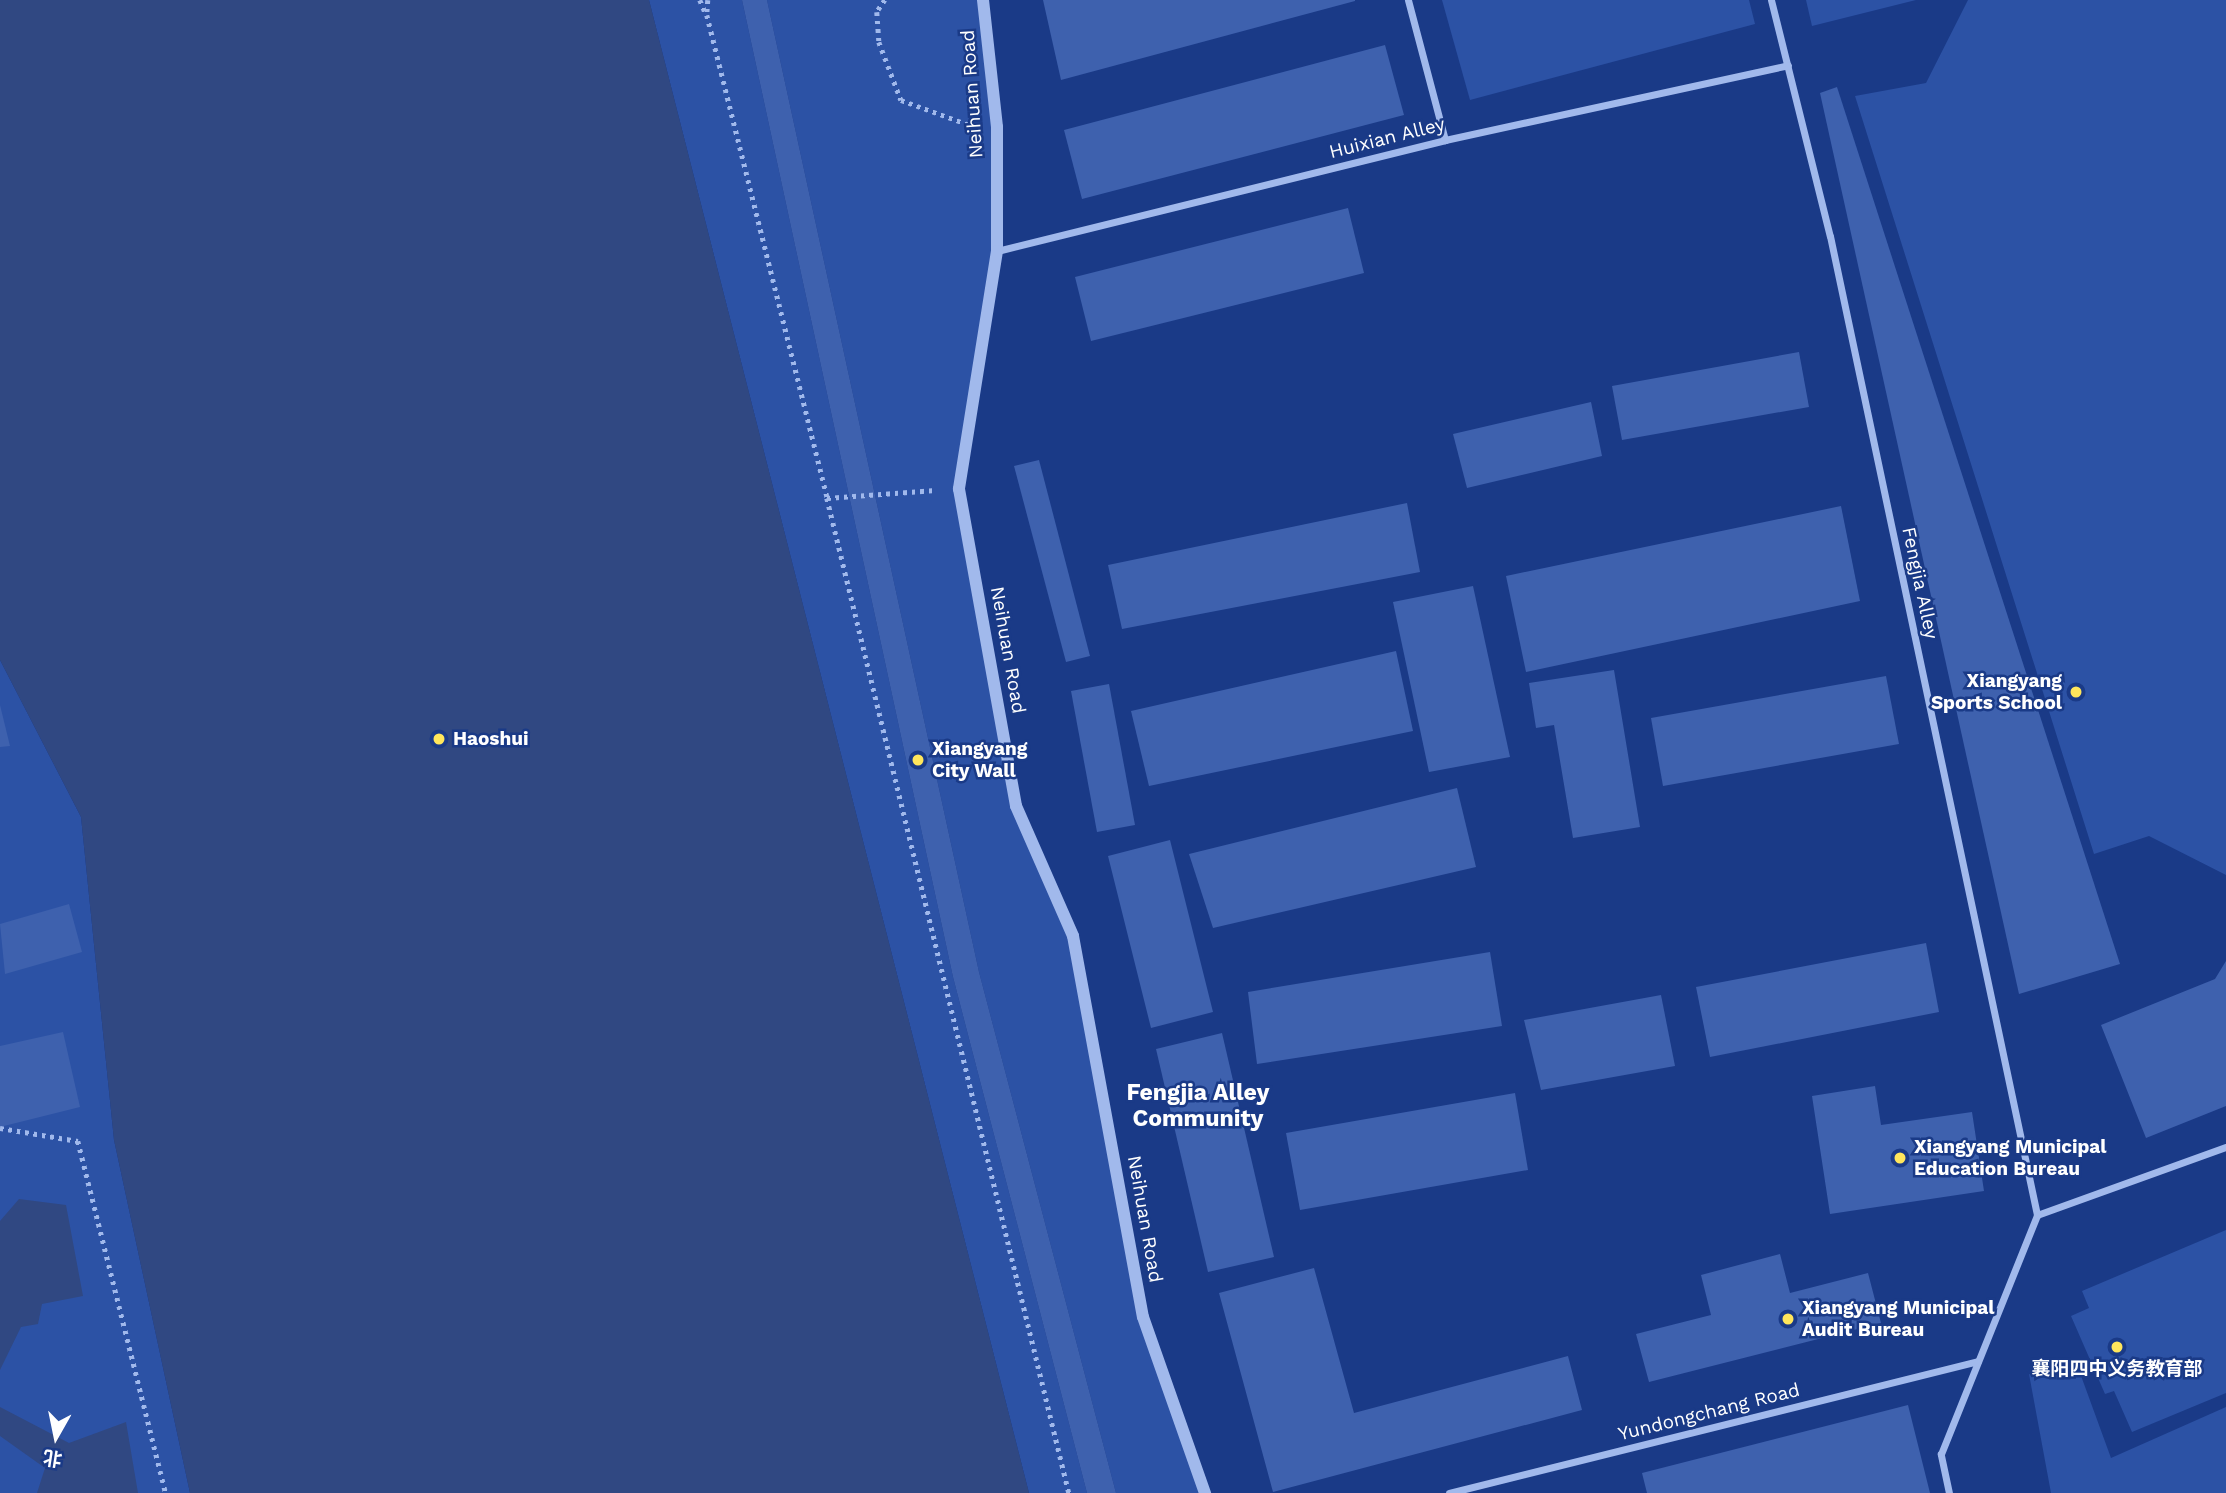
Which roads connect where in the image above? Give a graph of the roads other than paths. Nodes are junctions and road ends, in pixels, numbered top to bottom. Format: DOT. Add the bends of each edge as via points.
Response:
graph roads {
  1 [pos="984,0"];
  2 [pos="1408,0"];
  3 [pos="1771,0"];
  4 [pos="1788,65"];
  5 [pos="1445,139"];
  6 [pos="997,251"];
  7 [pos="2226,1147"];
  8 [pos="2037,1215"];
  9 [pos="1978,1361"];
  10 [pos="1205,1493"];
  11 [pos="1448,1493"];
  12 [pos="1950,1493"];
  1 -- 6 [label="street, Neihuan Road" via="997,127"];
  2 -- 5 [label="street"];
  3 -- 4 [label="street, Fengjia Alley"];
  4 -- 5 [label="street, Huixian Alley"];
  4 -- 8 [label="street, Fengjia Alley" via="1830,236"];
  5 -- 6 [label="street, Huixian Alley"];
  6 -- 10 [label="street, Neihuan Road" via="959,489 1016,806 1073,936 1143,1317"];
  7 -- 8 [label="street"];
  8 -- 9 [label="street"];
  9 -- 11 [label="street, Yundongchang Road"];
  9 -- 12 [label="street" via="1941,1454"];
}
